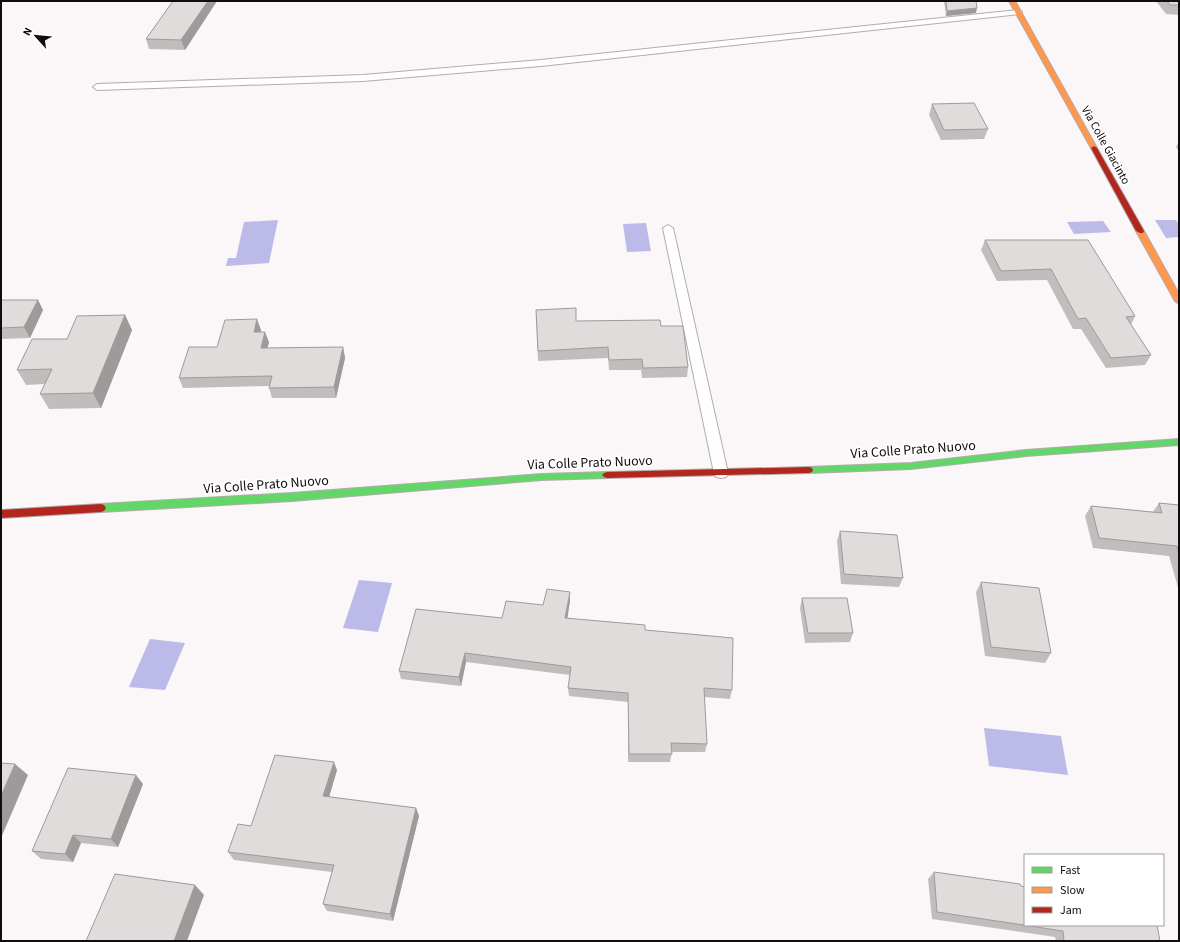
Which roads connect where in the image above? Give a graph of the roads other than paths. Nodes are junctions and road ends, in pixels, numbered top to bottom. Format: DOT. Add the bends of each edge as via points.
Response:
graph roads {
  1 [pos="1012,1"];
  2 [pos="1018,12"];
  3 [pos="98,87"];
  4 [pos="668,228"];
  5 [pos="1179,301"];
  6 [pos="1179,442"];
  7 [pos="721,473"];
  8 [pos="1,514"];
  1 -- 2 [label="street, Via Colle Giacinto"];
  2 -- 3 [label="lane" via="541,63 363,78"];
  2 -- 5 [label="street, Via Colle Giacinto"];
  4 -- 7 [label="lane"];
  6 -- 7 [label="street, Via Colle Prato Nuovo" via="1026,453 910,466"];
  7 -- 8 [label="street, Via Colle Prato Nuovo" via="542,477"];
}
